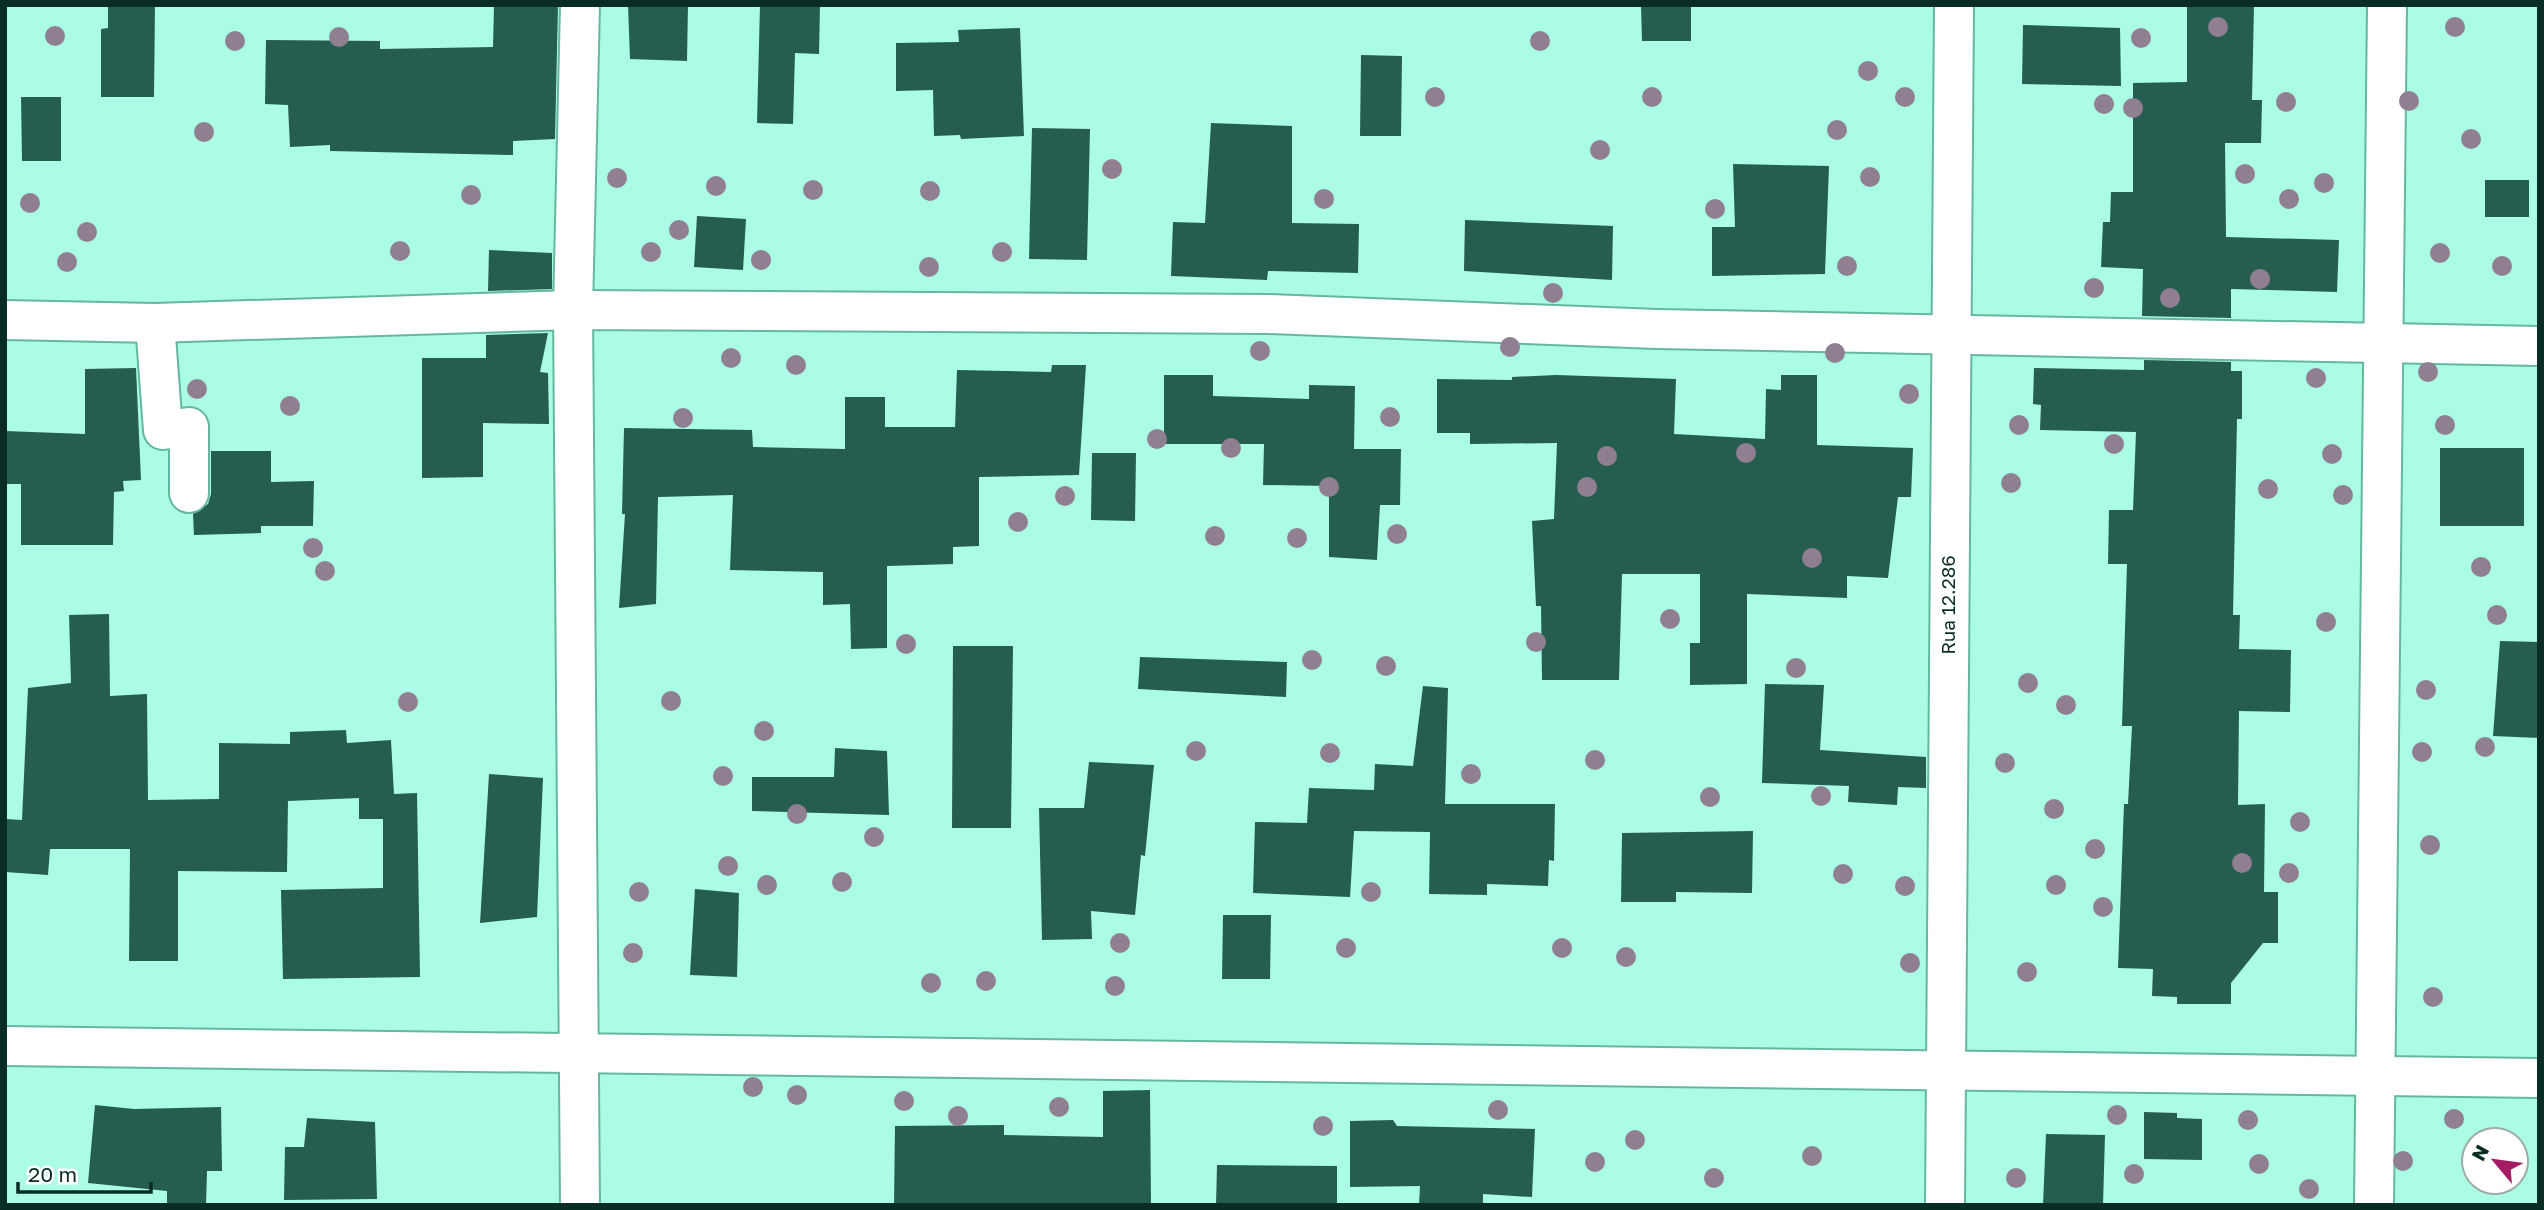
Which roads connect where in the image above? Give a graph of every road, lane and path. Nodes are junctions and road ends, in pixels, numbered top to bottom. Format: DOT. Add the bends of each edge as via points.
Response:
graph roads {
  1 [pos="580,5"];
  2 [pos="1954,5"];
  3 [pos="2387,5"];
  4 [pos="573,310"];
  5 [pos="5,320"];
  6 [pos="155,323"];
  7 [pos="1950,333"];
  8 [pos="2383,343"];
  9 [pos="2539,346"];
  10 [pos="189,493"];
  11 [pos="5,1046"];
  12 [pos="579,1053"];
  13 [pos="1945,1070"];
  14 [pos="2376,1076"];
  15 [pos="2539,1077"];
  16 [pos="580,1205"];
  17 [pos="1945,1205"];
  18 [pos="2374,1205"];
  1 -- 4 [label="street"];
  2 -- 7 [label="street, Rua 12.286"];
  3 -- 8 [label="street"];
  4 -- 6 [label="street"];
  4 -- 7 [label="street" via="1268,314"];
  4 -- 12 [label="street"];
  5 -- 6 [label="street"];
  6 -- 10 [label="street" via="163,430 190,427"];
  7 -- 8 [label="street"];
  7 -- 13 [label="street, Rua 12.286"];
  8 -- 9 [label="street"];
  8 -- 14 [label="street"];
  11 -- 12 [label="street"];
  12 -- 13 [label="street"];
  12 -- 16 [label="street"];
  13 -- 14 [label="street"];
  13 -- 17 [label="street, Rua 12.286"];
  14 -- 15 [label="street"];
  14 -- 18 [label="street"];
}
